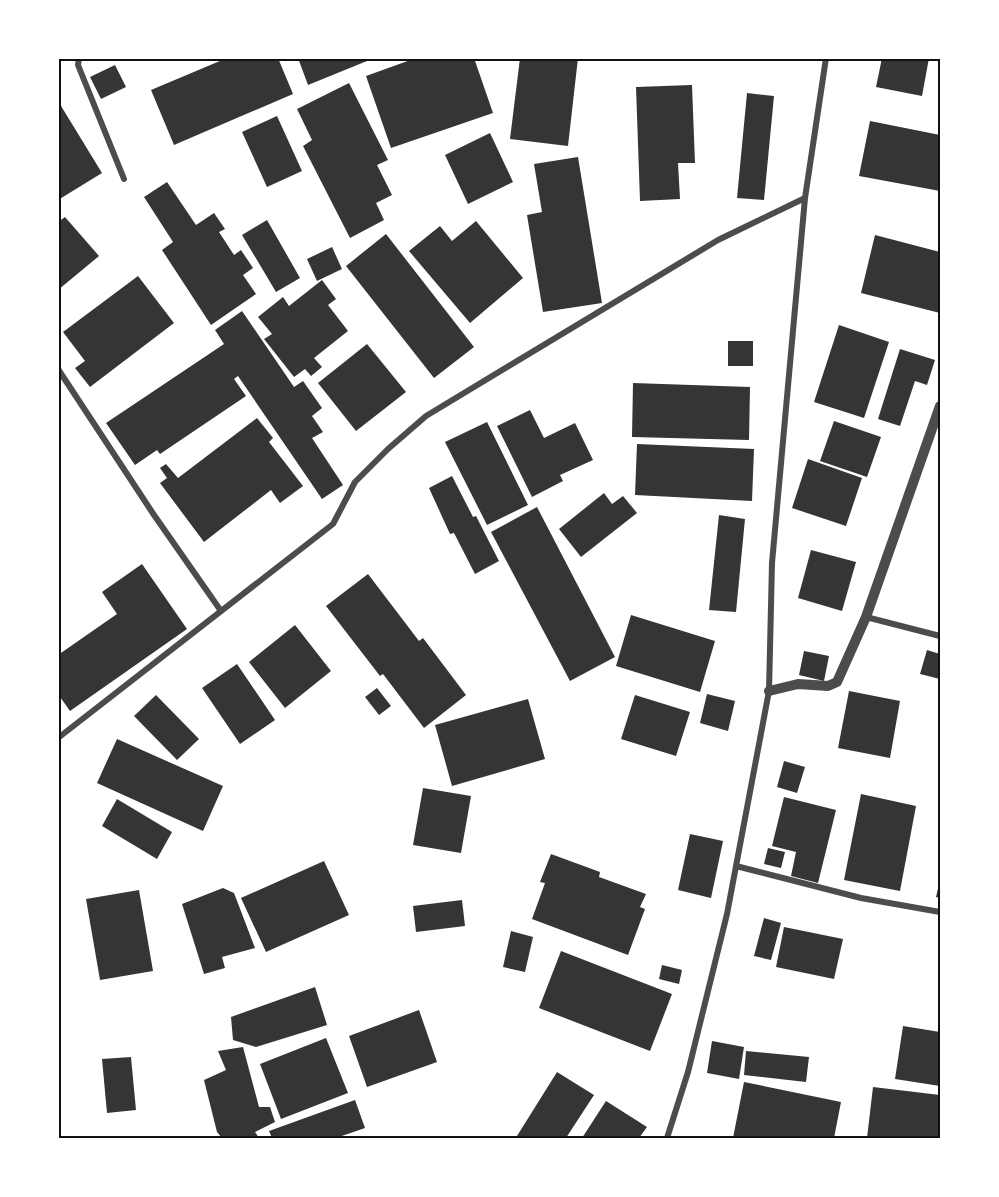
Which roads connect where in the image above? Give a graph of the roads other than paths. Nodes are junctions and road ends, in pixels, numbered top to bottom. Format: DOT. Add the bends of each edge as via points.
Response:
graph roads {
  1 [pos="79,58"];
  2 [pos="826,58"];
  3 [pos="124,179"];
  4 [pos="805,198"];
  5 [pos="58,369"];
  6 [pos="940,406"];
  7 [pos="221,611"];
  8 [pos="866,617"];
  9 [pos="940,636"];
  10 [pos="769,691"];
  11 [pos="58,738"];
  12 [pos="736,866"];
  13 [pos="940,912"];
  14 [pos="667,1138"];
  1 -- 3 [label="street" via="78,65"];
  2 -- 4 [label="street"];
  4 -- 7 [label="street" via="718,240 426,416 355,482 333,524"];
  4 -- 10 [label="street" via="772,562"];
  5 -- 7 [label="street"];
  6 -- 8 [label="street"];
  7 -- 11 [label="street"];
  8 -- 9 [label="street"];
  8 -- 10 [label="street" via="837,682 828,686 798,684"];
  10 -- 12 [label="street"];
  12 -- 13 [label="street"];
  12 -- 14 [label="street" via="691,1061"];
}
